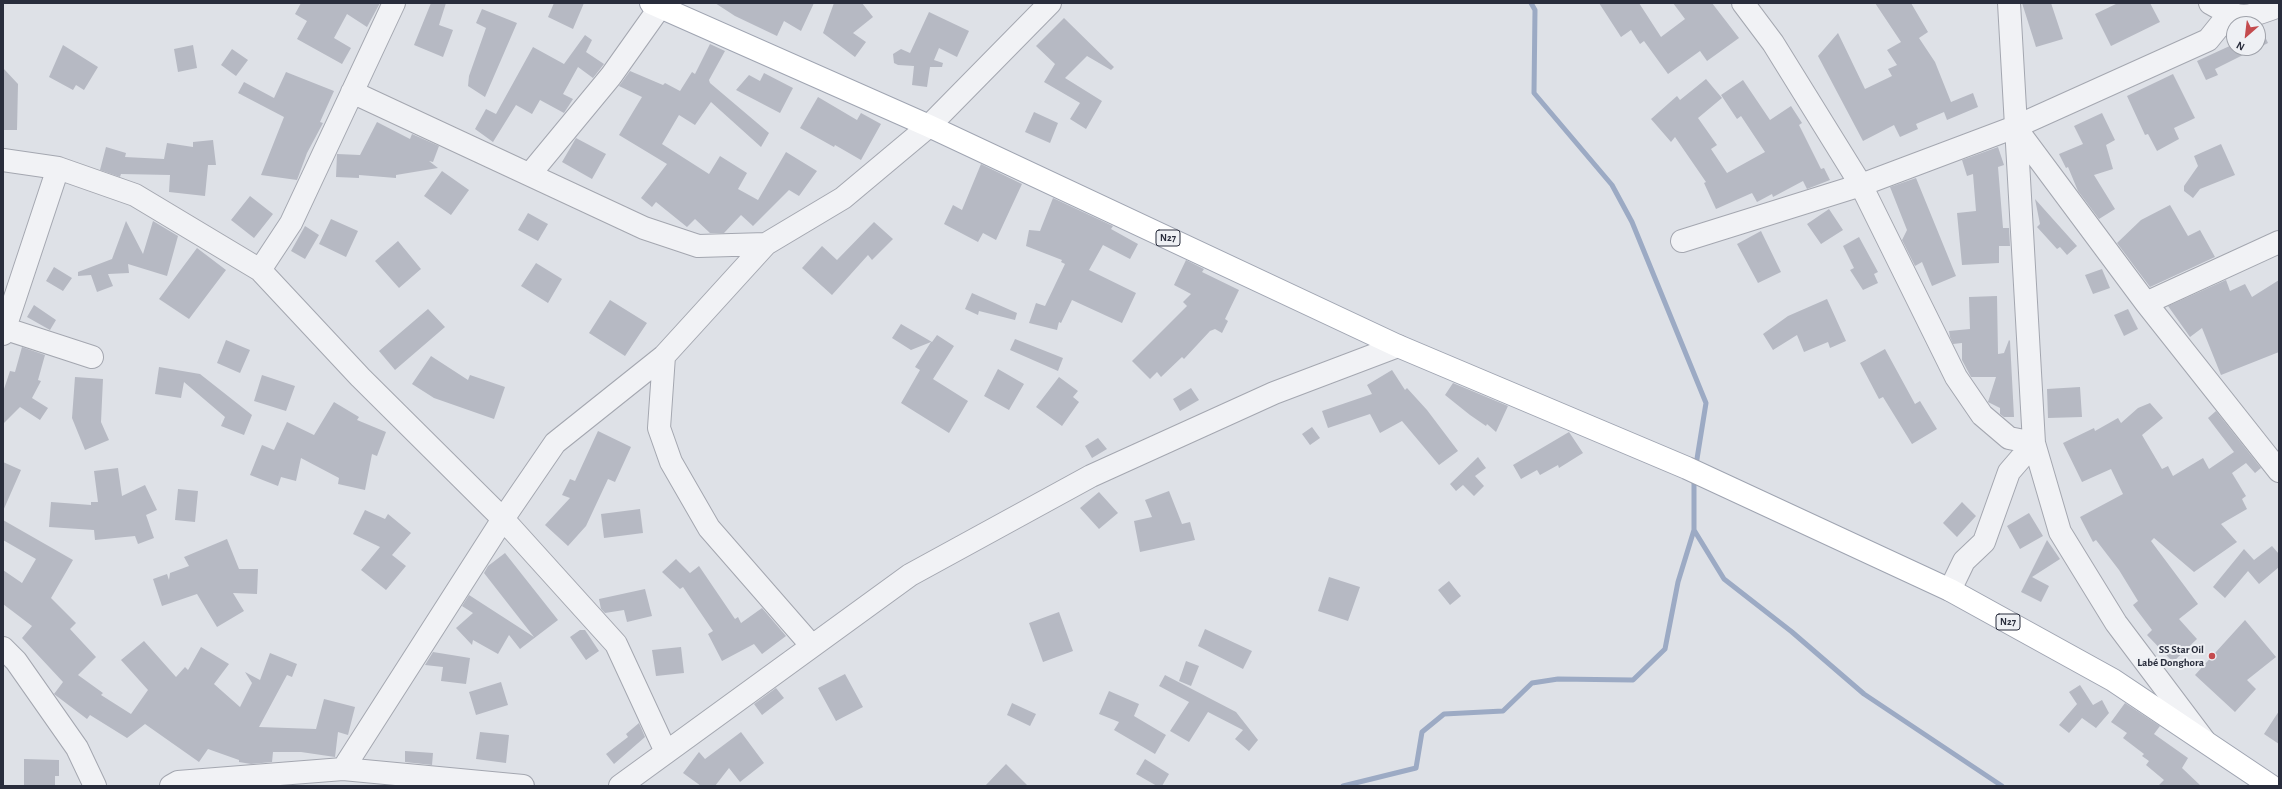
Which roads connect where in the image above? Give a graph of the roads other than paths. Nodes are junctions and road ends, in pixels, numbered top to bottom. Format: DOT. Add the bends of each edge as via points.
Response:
graph roads {
  1 [pos="394,3"];
  2 [pos="1050,3"];
  3 [pos="1743,3"];
  4 [pos="2009,3"];
  5 [pos="2210,3"];
  6 [pos="656,5"];
  7 [pos="2279,6"];
  8 [pos="2229,14"];
  9 [pos="352,92"];
  10 [pos="929,126"];
  11 [pos="2015,127"];
  12 [pos="3,160"];
  13 [pos="58,168"];
  14 [pos="530,174"];
  15 [pos="1862,185"];
  16 [pos="1682,240"];
  17 [pos="2279,242"];
  18 [pos="766,244"];
  19 [pos="260,270"];
  20 [pos="2146,303"];
  21 [pos="4,330"];
  22 [pos="1398,346"];
  23 [pos="664,356"];
  24 [pos="92,357"];
  25 [pos="2034,443"];
  26 [pos="2279,471"];
  27 [pos="504,519"];
  28 [pos="1950,590"];
  29 [pos="812,646"];
  30 [pos="3,648"];
  31 [pos="2208,745"];
  32 [pos="666,752"];
  33 [pos="343,769"];
  34 [pos="95,786"];
  35 [pos="171,786"];
  36 [pos="523,786"];
  37 [pos="620,786"];
  38 [pos="2271,786"];
  1 -- 9 [label="street"];
  2 -- 10 [label="street"];
  3 -- 15 [label="street" via="1773,43"];
  4 -- 11 [label="street"];
  5 -- 8 [label="street"];
  6 -- 10 [label="main road, N27"];
  6 -- 14 [label="street" via="612,76"];
  7 -- 8 [label="street" via="2248,17"];
  8 -- 11 [label="street" via="2208,40"];
  9 -- 14 [label="street"];
  9 -- 19 [label="street" via="291,223"];
  10 -- 18 [label="street" via="843,198"];
  10 -- 22 [label="main road, N27"];
  11 -- 15 [label="street"];
  11 -- 20 [label="street"];
  11 -- 25 [label="street"];
  12 -- 13 [label="street"];
  13 -- 19 [label="street" via="135,195"];
  13 -- 21 [label="street"];
  14 -- 18 [label="street" via="644,228 698,246"];
  15 -- 16 [label="street"];
  15 -- 25 [label="street" via="1956,377 1982,415 1993,425 2009,438"];
  17 -- 20 [label="street"];
  18 -- 23 [label="street"];
  19 -- 27 [label="street" via="360,377"];
  20 -- 26 [label="street"];
  21 -- 24 [label="street"];
  22 -- 28 [label="main road, N27" via="1687,468"];
  22 -- 29 [label="street" via="1274,393 1091,476 910,575"];
  23 -- 27 [label="street" via="555,443"];
  23 -- 29 [label="street" via="659,428 671,462 709,528"];
  25 -- 28 [label="street" via="2009,472 1984,542 1964,561"];
  25 -- 31 [label="street" via="2060,532 2116,623"];
  27 -- 32 [label="street" via="616,644"];
  27 -- 33 [label="street"];
  28 -- 31 [label="main road, N27" via="2113,680"];
  29 -- 32 [label="street"];
  30 -- 34 [label="street" via="16,661 77,748"];
  31 -- 38 [label="main road, N27"];
  32 -- 37 [label="street"];
  33 -- 35 [label="street" via="178,782"];
  33 -- 36 [label="street"];
}
